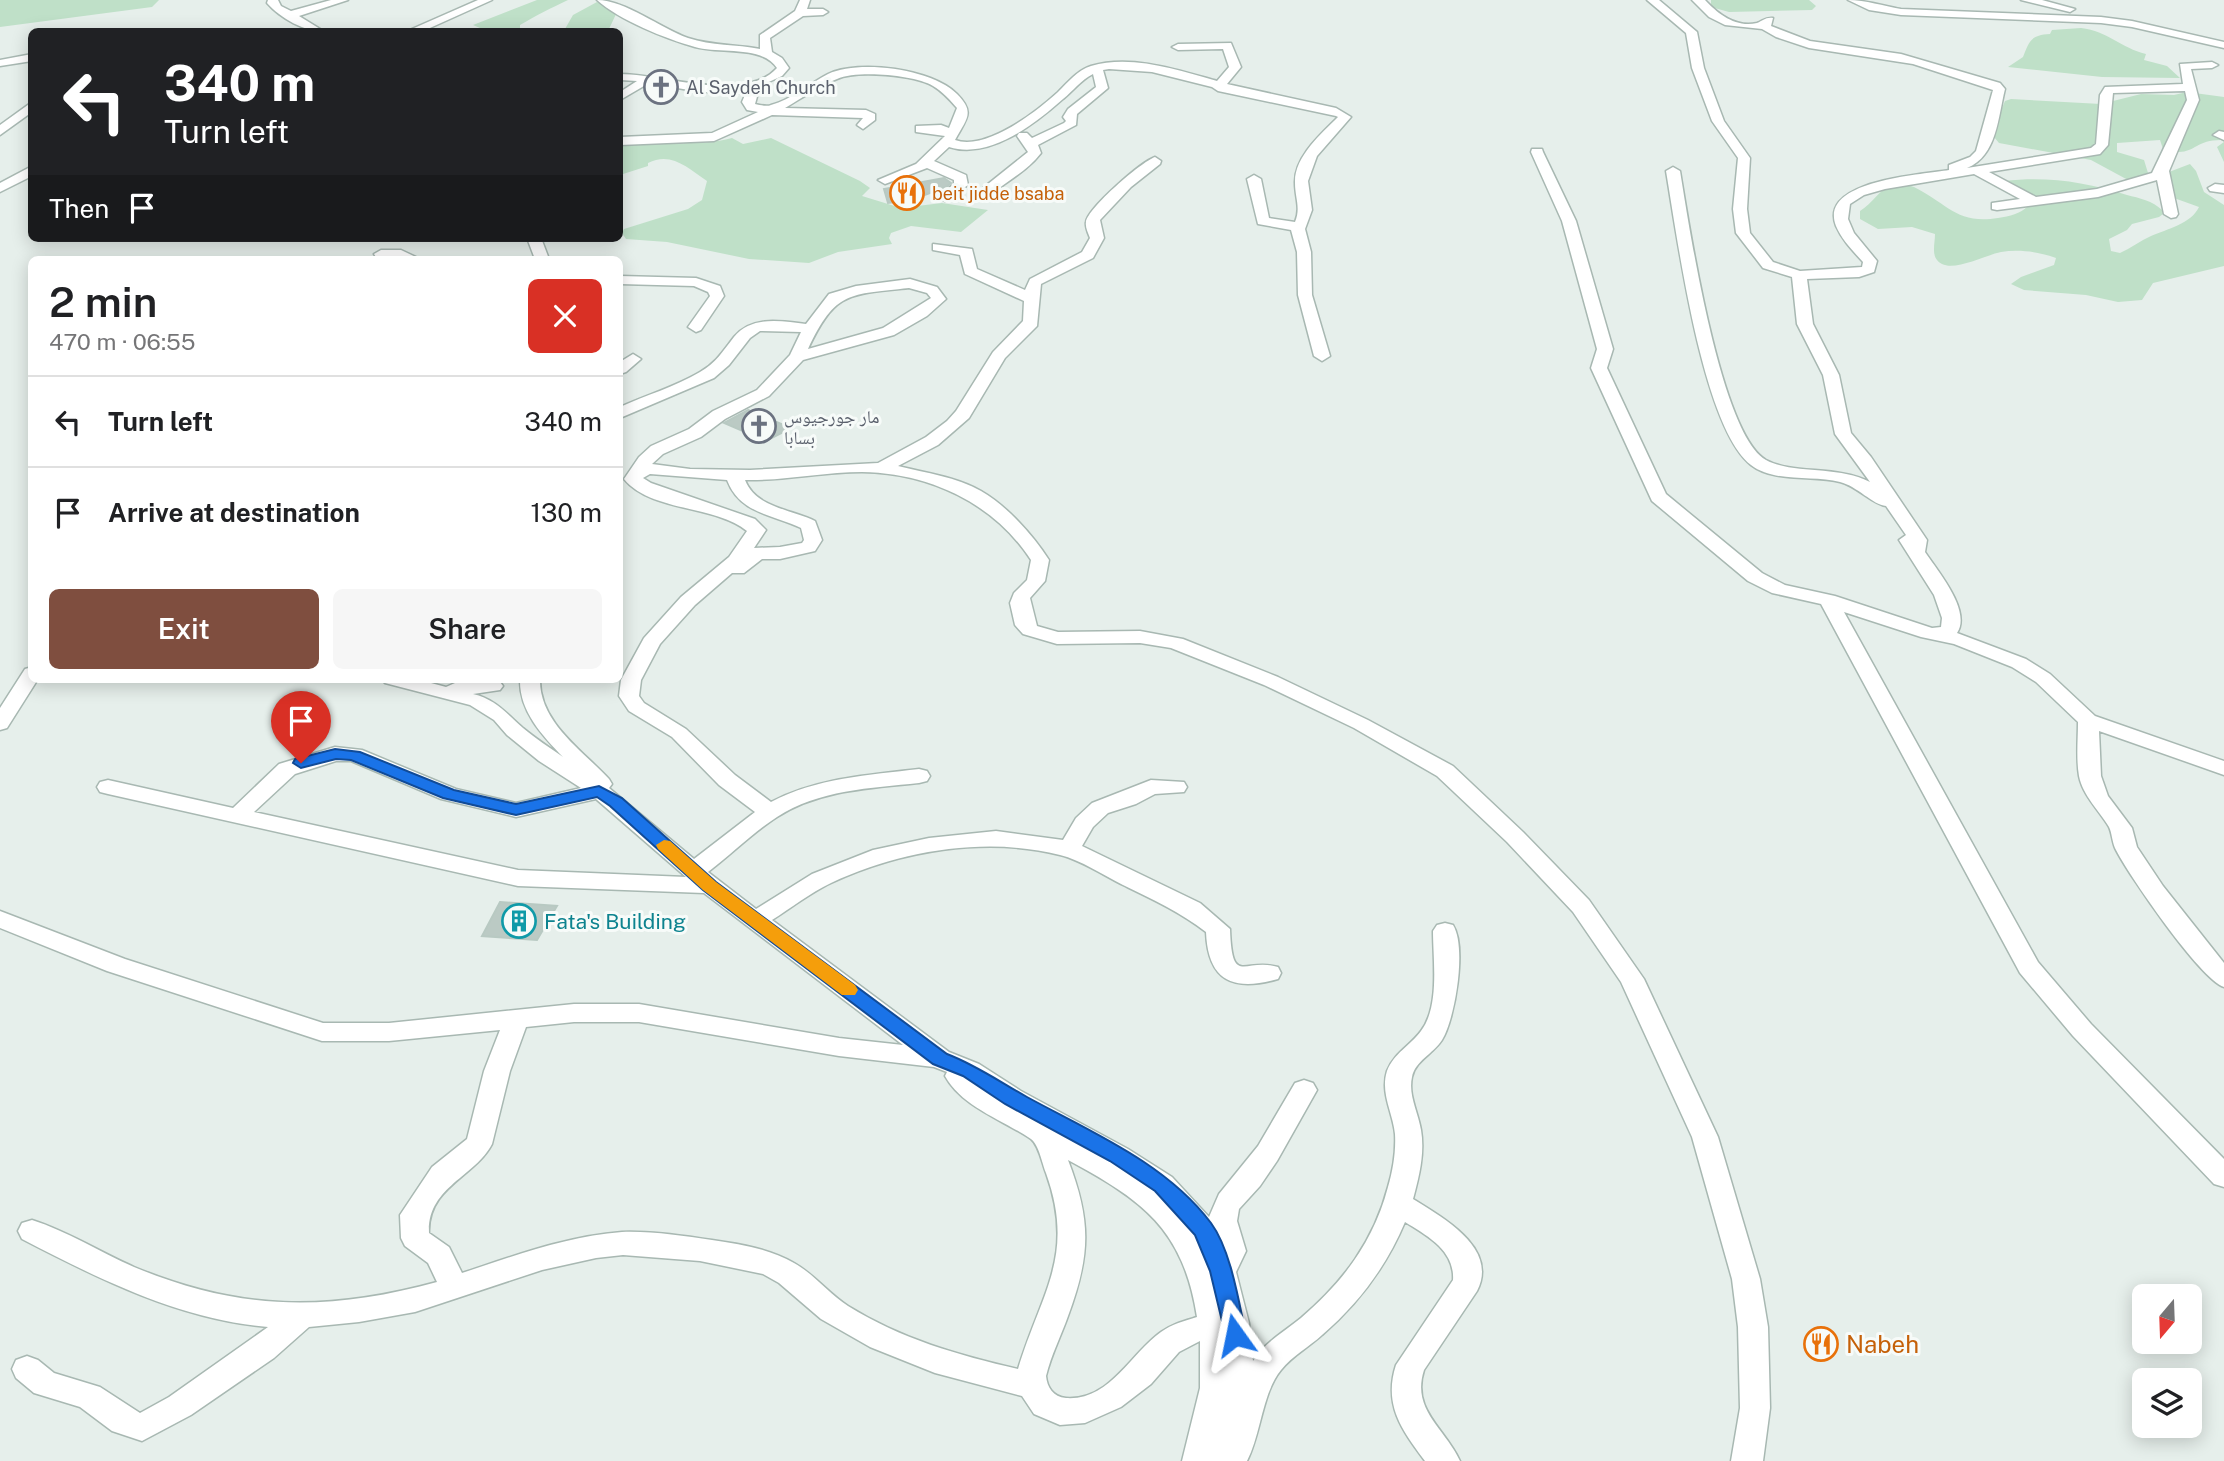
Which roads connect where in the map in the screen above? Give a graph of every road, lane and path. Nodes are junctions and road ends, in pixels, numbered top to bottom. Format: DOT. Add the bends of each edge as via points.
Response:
graph roads {
  1 [pos="274,0"];
  2 [pos="343,0"];
  3 [pos="487,0"];
  4 [pos="602,0"];
  5 [pos="805,0"];
  6 [pos="1652,0"];
  7 [pos="1853,0"];
  8 [pos="2025,0"];
  9 [pos="632,1"];
  10 [pos="1687,7"];
  11 [pos="618,8"];
  12 [pos="822,12"];
  13 [pos="800,13"];
  14 [pos="290,15"];
  15 [pos="2132,24"];
  16 [pos="313,28"];
  17 [pos="418,28"];
  18 [pos="1178,47"];
  19 [pos="2224,51"];
  20 [pos="766,53"];
  21 [pos="28,58"];
  22 [pos="0,63"];
  23 [pos="1092,69"];
  24 [pos="2218,69"];
  25 [pos="623,77"];
  26 [pos="642,78"];
  27 [pos="1218,86"];
  28 [pos="2190,87"];
  29 [pos="744,89"];
  30 [pos="623,95"];
  31 [pos="28,109"];
  32 [pos="770,111"];
  33 [pos="863,125"];
  34 [pos="1013,128"];
  35 [pos="920,129"];
  36 [pos="0,131"];
  37 [pos="951,137"];
  38 [pos="623,141"];
  39 [pos="1031,143"];
  40 [pos="1537,152"];
  41 [pos="1155,161"];
  42 [pos="927,163"];
  43 [pos="1673,171"];
  44 [pos="2162,171"];
  45 [pos="28,172"];
  46 [pos="1979,172"];
  47 [pos="1948,175"];
  48 [pos="1254,179"];
  49 [pos="885,180"];
  50 [pos="0,188"];
  51 [pos="990,188"];
  52 [pos="945,197"];
  53 [pos="2036,202"];
  54 [pos="1997,206"];
  55 [pos="2171,214"];
  56 [pos="1299,226"];
  57 [pos="938,247"];
  58 [pos="378,251"];
  59 [pos="406,256"];
  60 [pos="1800,275"];
  61 [pos="623,281"];
  62 [pos="1031,298"];
  63 [pos="696,327"];
  64 [pos="810,329"];
  65 [pos="1322,356"];
  66 [pos="796,357"];
  67 [pos="633,359"];
  68 [pos="623,367"];
  69 [pos="623,412"];
  70 [pos="883,467"];
  71 [pos="640,471"];
  72 [pos="734,475"];
  73 [pos="1915,553"];
  74 [pos="718,578"];
  75 [pos="1828,600"];
  76 [pos="1944,636"];
  77 [pos="28,679"];
  78 [pos="406,683"];
  79 [pos="530,683"];
  80 [pos="488,692"];
  81 [pos="2088,720"];
  82 [pos="0,724"];
  83 [pos="2224,768"];
  84 [pos="919,776"];
  85 [pos="108,787"];
  86 [pos="1176,787"];
  87 [pos="608,797"];
  88 [pos="770,812"];
  89 [pos="238,815"];
  90 [pos="1069,849"];
  91 [pos="701,879"];
  92 [pos="0,919"];
  93 [pos="755,920"];
  94 [pos="1445,931"];
  95 [pos="1269,973"];
  96 [pos="2224,978"];
  97 [pos="517,1018"];
  98 [pos="945,1061"];
  99 [pos="1304,1090"];
  100 [pos="1045,1136"];
  101 [pos="2224,1176"];
  102 [pos="1398,1204"];
  103 [pos="32,1231"];
  104 [pos="1221,1271"];
  105 [pos="454,1287"];
  106 [pos="303,1314"];
  107 [pos="1223,1324"];
  108 [pos="27,1369"];
  109 [pos="1031,1385"];
  110 [pos="1210,1461"];
  111 [pos="1444,1461"];
  112 [pos="1747,1461"];
  1 -- 14 [label="street" via="276,8"];
  2 -- 14 [label="street"];
  3 -- 17 [label="street"];
  4 -- 11 [label="street"];
  5 -- 13 [label="street"];
  6 -- 10 [label="street"];
  7 -- 15 [label="street" via="1901,12"];
  8 -- 15 [label="street" via="2124,18"];
  9 -- 11 [label="street"];
  10 -- 47 [label="street" via="1703,3 1708,13 1720,19 1750,26 1767,23 1787,38 1936,65 1996,86 1999,89 1982,152"];
  10 -- 60 [label="street" via="1698,68 1718,121 1744,158 1743,233 1768,264"];
  11 -- 20 [label="street" via="684,40"];
  12 -- 13 [label="street"];
  13 -- 20 [label="street" via="764,37"];
  14 -- 16 [label="street"];
  15 -- 19 [label="street"];
  18 -- 27 [label="street" via="1227,44 1235,67"];
  19 -- 24 [label="street" via="2208,58"];
  20 -- 29 [label="street" via="780,63 782,71"];
  21 -- 22 [label="street"];
  23 -- 27 [label="street" via="1109,63 1130,65"];
  23 -- 34 [label="street"];
  23 -- 39 [label="street" via="1098,72 1102,88 1072,112 1068,126"];
  24 -- 28 [label="street" via="2184,66"];
  25 -- 26 [label="street"];
  26 -- 29 [label="street" via="700,88"];
  26 -- 30 [label="street" via="644,82"];
  27 -- 56 [label="street" via="1344,114 1312,155 1301,178 1307,214"];
  28 -- 44 [label="street" via="2193,100"];
  28 -- 46 [label="street" via="2113,88 2106,95 2100,149"];
  29 -- 32 [label="street" via="752,93 751,107"];
  31 -- 36 [label="street"];
  32 -- 33 [label="street" via="841,108 870,115"];
  32 -- 37 [label="street" via="835,75 881,71 925,79 951,94 963,108"];
  32 -- 38 [label="street" via="714,137"];
  34 -- 37 [label="street" via="973,148 954,146 948,142"];
  34 -- 39 [label="street"];
  35 -- 37 [label="street" via="941,129"];
  37 -- 42 [label="street"];
  39 -- 51 [label="street" via="1034,153 1027,161"];
  40 -- 75 [label="street" via="1569,221 1605,349 1599,368 1658,497 1755,577 1779,589"];
  41 -- 62 [label="street" via="1093,219 1097,238 1088,255 1038,280"];
  42 -- 49 [label="street"];
  42 -- 52 [label="street" via="961,178 961,185"];
  43 -- 73 [label="street" via="1691,272 1723,405 1749,455 1766,465 1828,474 1864,485 1883,500"];
  44 -- 53 [label="street" via="2134,184"];
  44 -- 55 [label="street"];
  45 -- 50 [label="street"];
  46 -- 47 [label="street"];
  46 -- 53 [label="street"];
  47 -- 60 [label="street" via="1877,186 1849,198 1842,205 1840,223 1870,261 1869,269"];
  48 -- 56 [label="street" via="1263,221"];
  53 -- 54 [label="street"];
  56 -- 65 [label="street" via="1305,295"];
  57 -- 62 [label="street" via="967,252 970,271"];
  58 -- 59 [label="street"];
  60 -- 73 [label="street" via="1805,324 1831,374 1843,435 1866,461 1918,540"];
  61 -- 63 [label="street" via="696,282 715,289 717,296"];
  62 -- 70 [label="street" via="1032,322 999,355 959,419 932,441"];
  64 -- 66 [label="street"];
  64 -- 66 [label="street" via="834,297 856,290 910,283 932,290 939,299 913,321 873,340"];
  64 -- 69 [label="street" via="754,328 716,369"];
  66 -- 71 [label="street" via="763,393 657,450"];
  67 -- 68 [label="street"];
  70 -- 72 [label="street"];
  70 -- 112 [label="street" via="974,494 1031,547 1041,567 1020,603 1030,630 1057,638 1140,637 1177,643 1361,724 1445,771 1581,906 1632,979 1705,1137 1746,1279 1755,1408"];
  71 -- 72 [label="street"];
  71 -- 74 [label="street" via="633,479 642,486 755,527 756,533 736,561"];
  72 -- 74 [label="street" via="743,495 776,515 809,525 813,540 805,548 757,553"];
  73 -- 76 [label="street" via="1951,613 1951,627"];
  74 -- 88 [label="street" via="688,601 651,642 631,680 629,696 636,708 679,733 727,780"];
  75 -- 76 [label="street"];
  75 -- 101 [label="street" via="2029,967 2082,1030"];
  76 -- 81 [label="street" via="1977,645 2034,672"];
  77 -- 82 [label="street"];
  78 -- 80 [label="street" via="428,689"];
  79 -- 87 [label="street" via="529,699 537,714"];
  80 -- 87 [label="street" via="536,748"];
  81 -- 83 [label="street"];
  81 -- 96 [label="street" via="2090,776 2098,796 2155,891"];
  84 -- 88 [label="street" via="839,786"];
  85 -- 89 [label="street"];
  86 -- 90 [label="street" via="1151,787 1100,808 1084,822"];
  87 -- 89 [label="street" via="516,810 449,794 354,755 335,754 287,769"];
  87 -- 91 [label="street"];
  88 -- 91 [label="street"];
  89 -- 91 [label="street" via="518,878"];
  90 -- 93 [label="street" via="996,838 899,850 820,879"];
  90 -- 95 [label="street" via="1207,918 1217,929 1219,957 1231,973 1248,978"];
  91 -- 93 [label="street"];
  92 -- 97 [label="street" via="116,965 322,1032 389,1032"];
  93 -- 98 [label="street"];
  94 -- 102 [label="street" via="1437,1028 1398,1076 1408,1141"];
  97 -- 98 [label="street" via="639,1013"];
  97 -- 105 [label="street" via="497,1072 480,1144 442,1175 414,1215 415,1238 439,1255"];
  98 -- 100 [label="street" via="974,1091"];
  98 -- 104 [label="street" via="970,1071 1162,1185 1204,1230"];
  99 -- 104 [label="street" via="1287,1126 1253,1177 1228,1203 1223,1223 1234,1249"];
  100 -- 107 [label="street" via="1147,1196 1186,1237"];
  100 -- 109 [label="street" via="1071,1206 1073,1254 1035,1360"];
  102 -- 110 [label="street" via="1365,1273 1268,1364 1236,1451"];
  102 -- 111 [label="street" via="1446,1236 1468,1260 1467,1283 1404,1380 1408,1410"];
  103 -- 106 [label="street" via="164,1291 220,1308"];
  104 -- 107 [label="street"];
  105 -- 106 [label="street" via="390,1304"];
  105 -- 109 [label="street" via="586,1248 649,1244 731,1256 784,1270 827,1308 905,1350 943,1365"];
  106 -- 108 [label="street" via="264,1349 142,1427 124,1421 89,1395 45,1384"];
  107 -- 109 [label="street" via="1170,1343 1139,1376 1092,1407 1058,1411 1041,1401"];
  107 -- 110 [label="street"];
}
